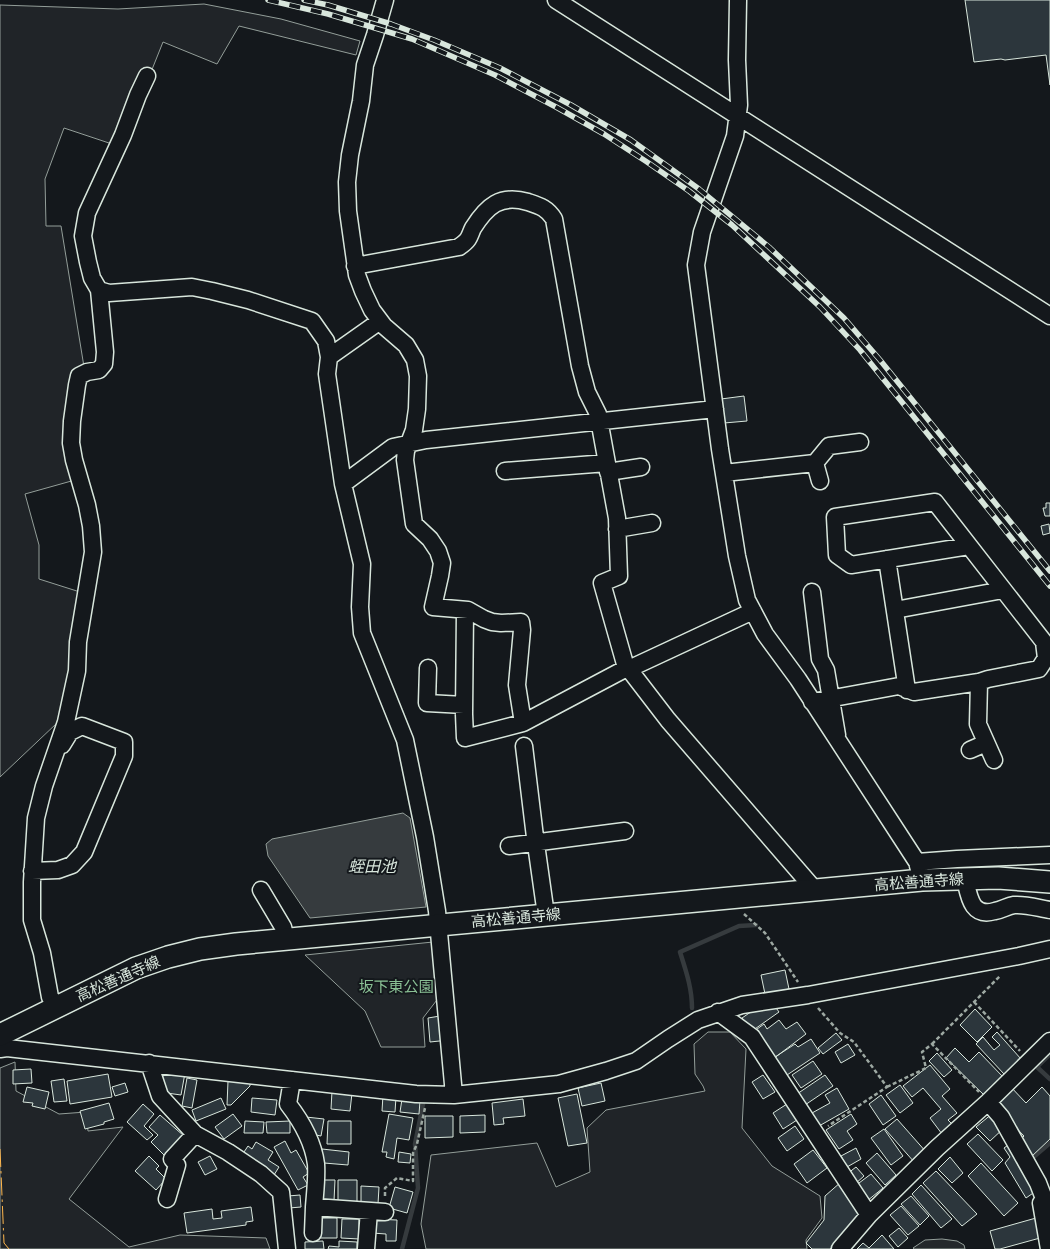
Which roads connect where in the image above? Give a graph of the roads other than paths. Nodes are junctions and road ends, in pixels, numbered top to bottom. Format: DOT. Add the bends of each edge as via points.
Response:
graph roads {
  1 [pos="385,0"];
  2 [pos="556,0"];
  3 [pos="738,0"];
  4 [pos="147,76"];
  5 [pos="738,117"];
  6 [pos="355,266"];
  7 [pos="99,290"];
  8 [pos="1050,316"];
  9 [pos="380,321"];
  10 [pos="329,357"];
  11 [pos="715,409"];
  12 [pos="600,421"];
  13 [pos="860,442"];
  14 [pos="409,444"];
  15 [pos="815,463"];
  16 [pos="608,468"];
  17 [pos="641,468"];
  18 [pos="505,471"];
  19 [pos="724,473"];
  20 [pos="820,481"];
  21 [pos="342,484"];
  22 [pos="652,523"];
  23 [pos="617,529"];
  24 [pos="969,546"];
  25 [pos="888,559"];
  26 [pos="1003,590"];
  27 [pos="812,592"];
  28 [pos="465,610"];
  29 [pos="895,610"];
  30 [pos="753,611"];
  31 [pos="428,668"];
  32 [pos="628,668"];
  33 [pos="979,682"];
  34 [pos="908,690"];
  35 [pos="831,698"];
  36 [pos="812,702"];
  37 [pos="464,705"];
  38 [pos="523,723"];
  39 [pos="838,742"];
  40 [pos="986,743"];
  41 [pos="524,746"];
  42 [pos="970,750"];
  43 [pos="54,758"];
  44 [pos="994,760"];
  45 [pos="625,831"];
  46 [pos="535,842"];
  47 [pos="509,846"];
  48 [pos="1050,855"];
  49 [pos="32,871"];
  50 [pos="920,871"];
  51 [pos="965,879"];
  52 [pos="1050,882"];
  53 [pos="261,890"];
  54 [pos="816,890"];
  55 [pos="1050,910"];
  56 [pos="546,915"];
  57 [pos="439,925"];
  58 [pos="286,939"];
  59 [pos="1050,949"];
  60 [pos="57,1006"];
  61 [pos="718,1012"];
  62 [pos="0,1035"];
  63 [pos="1050,1041"];
  64 [pos="0,1049"];
  65 [pos="149,1063"];
  66 [pos="292,1080"];
  67 [pos="454,1095"];
  68 [pos="988,1102"];
  69 [pos="195,1134"];
  70 [pos="1038,1184"];
  71 [pos="167,1199"];
  72 [pos="314,1207"];
  73 [pos="1050,1214"];
  74 [pos="869,1215"];
  75 [pos="313,1232"];
  76 [pos="287,1249"];
  77 [pos="366,1249"];
  78 [pos="840,1249"];
  79 [pos="1049,1249"];
  1 -- 6 [label="street" via="365,65 347,182"];
  2 -- 5 [label="street"];
  3 -- 5 [label="street"];
  4 -- 7 [label="street" via="87,213 83,236 92,278"];
  5 -- 8 [label="street"];
  5 -- 11 [label="street" via="735,136 702,232 696,265"];
  6 -- 9 [label="street" via="363,291"];
  6 -- 12 [label="street" via="459,247 468,240 488,208 496,202 518,200 550,212 554,218 580,366"];
  7 -- 10 [label="street" via="109,293 192,287 248,300 312,321 326,341"];
  7 -- 43 [label="street" via="104,364 99,370 79,376 71,443 87,504 93,552 78,642 77,671"];
  9 -- 10 [label="street"];
  9 -- 14 [label="street" via="406,346 415,360 417,409"];
  10 -- 21 [label="street" via="327,374"];
  11 -- 12 [label="street"];
  11 -- 19 [label="street"];
  12 -- 14 [label="street"];
  12 -- 16 [label="street"];
  13 -- 15 [label="street" via="829,446"];
  14 -- 21 [label="street" via="393,447"];
  14 -- 28 [label="street" via="405,460 414,524 430,539 442,563 433,607"];
  15 -- 19 [label="street"];
  15 -- 20 [label="street"];
  16 -- 17 [label="street"];
  16 -- 18 [label="street" via="534,477"];
  16 -- 23 [label="street"];
  19 -- 30 [label="street" via="737,556 747,600"];
  21 -- 57 [label="street" via="362,564 362,633 405,740"];
  22 -- 23 [label="street"];
  23 -- 32 [label="street" via="620,576 602,583"];
  24 -- 25 [label="street"];
  24 -- 25 [label="street" via="935,502 835,517 837,555 851,565"];
  24 -- 26 [label="street"];
  25 -- 29 [label="street"];
  26 -- 29 [label="street"];
  26 -- 33 [label="street" via="1044,642 1046,658 1039,669"];
  27 -- 35 [label="street" via="820,659 826,670"];
  28 -- 37 [label="street"];
  28 -- 38 [label="street" via="492,622 521,622 517,685"];
  29 -- 34 [label="street"];
  30 -- 32 [label="street"];
  30 -- 36 [label="street"];
  31 -- 37 [label="street" via="427,703"];
  32 -- 38 [label="street"];
  32 -- 54 [label="street" via="668,720"];
  33 -- 34 [label="street" via="914,692"];
  33 -- 40 [label="street" via="978,724"];
  34 -- 35 [label="street" via="899,686"];
  35 -- 36 [label="street"];
  35 -- 39 [label="street"];
  36 -- 39 [label="street"];
  37 -- 38 [label="street" via="465,738"];
  39 -- 50 [label="street"];
  40 -- 42 [label="street"];
  40 -- 44 [label="street"];
  41 -- 46 [label="street"];
  43 -- 49 [label="street" via="36,818"];
  43 -- 49 [label="street" via="70,732 82,726 124,742 124,756 84,852 72,864 58,870"];
  45 -- 46 [label="street"];
  46 -- 47 [label="street"];
  46 -- 56 [label="street"];
  48 -- 50 [label="street" via="956,859"];
  49 -- 60 [label="street" via="32,920 50,997"];
  50 -- 51 [label="main road, 高松善通寺線"];
  50 -- 54 [label="main road, 高松善通寺線"];
  51 -- 52 [label="main road, 高松善通寺線"];
  51 -- 55 [label="street" via="972,903 983,912 1013,905"];
  53 -- 58 [label="street" via="283,927"];
  54 -- 56 [label="main road, 高松善通寺線"];
  56 -- 57 [label="main road, 高松善通寺線"];
  57 -- 58 [label="main road, 高松善通寺線"];
  57 -- 67 [label="street"];
  58 -- 60 [label="main road, 高松善通寺線" via="236,944 168,957 136,968"];
  59 -- 61 [label="street" via="808,995 742,1004"];
  60 -- 62 [label="main road, 高松善通寺線"];
  61 -- 67 [label="street" via="698,1020 636,1061 606,1072 560,1084"];
  61 -- 74 [label="street" via="752,1037"];
  63 -- 68 [label="street"];
  64 -- 65 [label="street"];
  65 -- 66 [label="street"];
  65 -- 69 [label="street" via="160,1096"];
  66 -- 67 [label="street" via="416,1094"];
  66 -- 72 [label="street" via="288,1104 301,1121 316,1165"];
  68 -- 70 [label="street" via="1001,1117"];
  68 -- 74 [label="street"];
  69 -- 71 [label="street" via="172,1159 177,1165"];
  69 -- 76 [label="street" via="261,1174 281,1192"];
  70 -- 73 [label="street"];
  70 -- 79 [label="street"];
  72 -- 75 [label="street"];
  72 -- 77 [label="street" via="377,1212"];
  74 -- 78 [label="street"];
}
